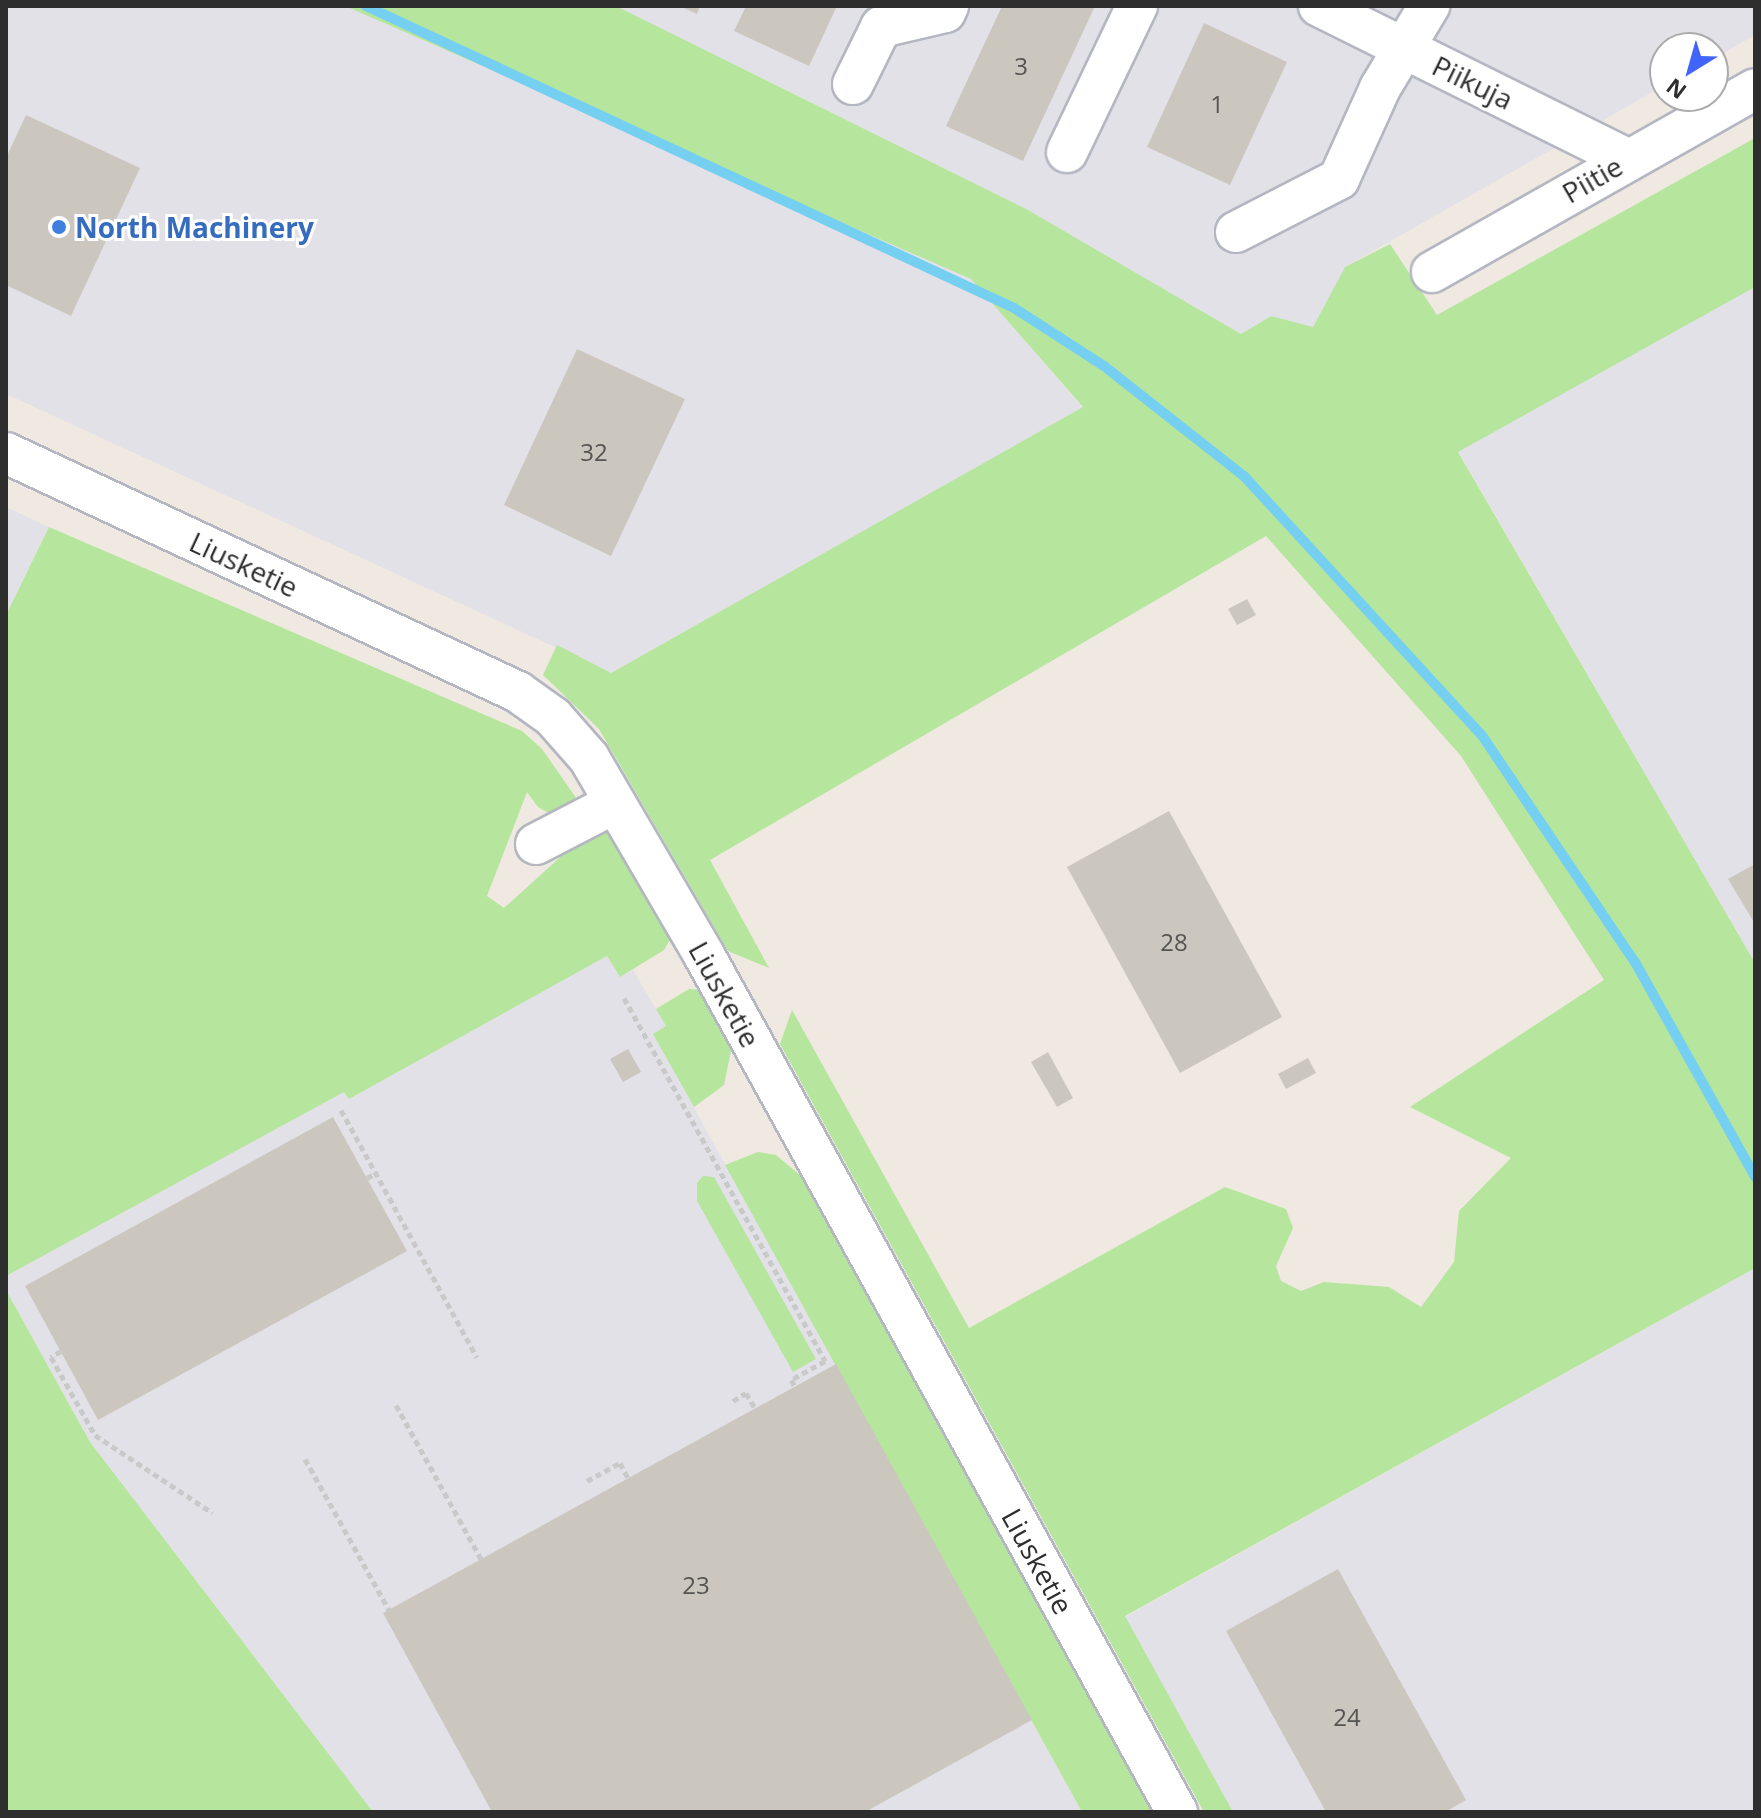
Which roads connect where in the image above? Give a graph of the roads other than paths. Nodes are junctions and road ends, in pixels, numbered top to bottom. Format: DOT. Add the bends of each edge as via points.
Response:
graph roads {
  1 [pos="948,6"];
  2 [pos="1137,6"];
  3 [pos="1319,6"];
  4 [pos="1429,6"];
  5 [pos="1407,49"];
  6 [pos="853,84"];
  7 [pos="1755,89"];
  8 [pos="1067,152"];
  9 [pos="1627,159"];
  10 [pos="1236,232"];
  11 [pos="1432,272"];
  12 [pos="6,453"];
  13 [pos="615,803"];
  14 [pos="536,844"];
  15 [pos="1177,1812"];
  1 -- 6 [label="street" via="945,12 881,27"];
  2 -- 8 [label="street"];
  3 -- 5 [label="street, Piikuja"];
  4 -- 5 [label="street"];
  5 -- 9 [label="street, Piikuja"];
  5 -- 10 [label="street" via="1380,88 1339,179"];
  7 -- 9 [label="street, Piitie"];
  9 -- 11 [label="street, Piitie"];
  12 -- 13 [label="street, Liusketie" via="518,692 553,717 589,758"];
  13 -- 14 [label="street"];
  13 -- 15 [label="street, Liusketie"];
}
